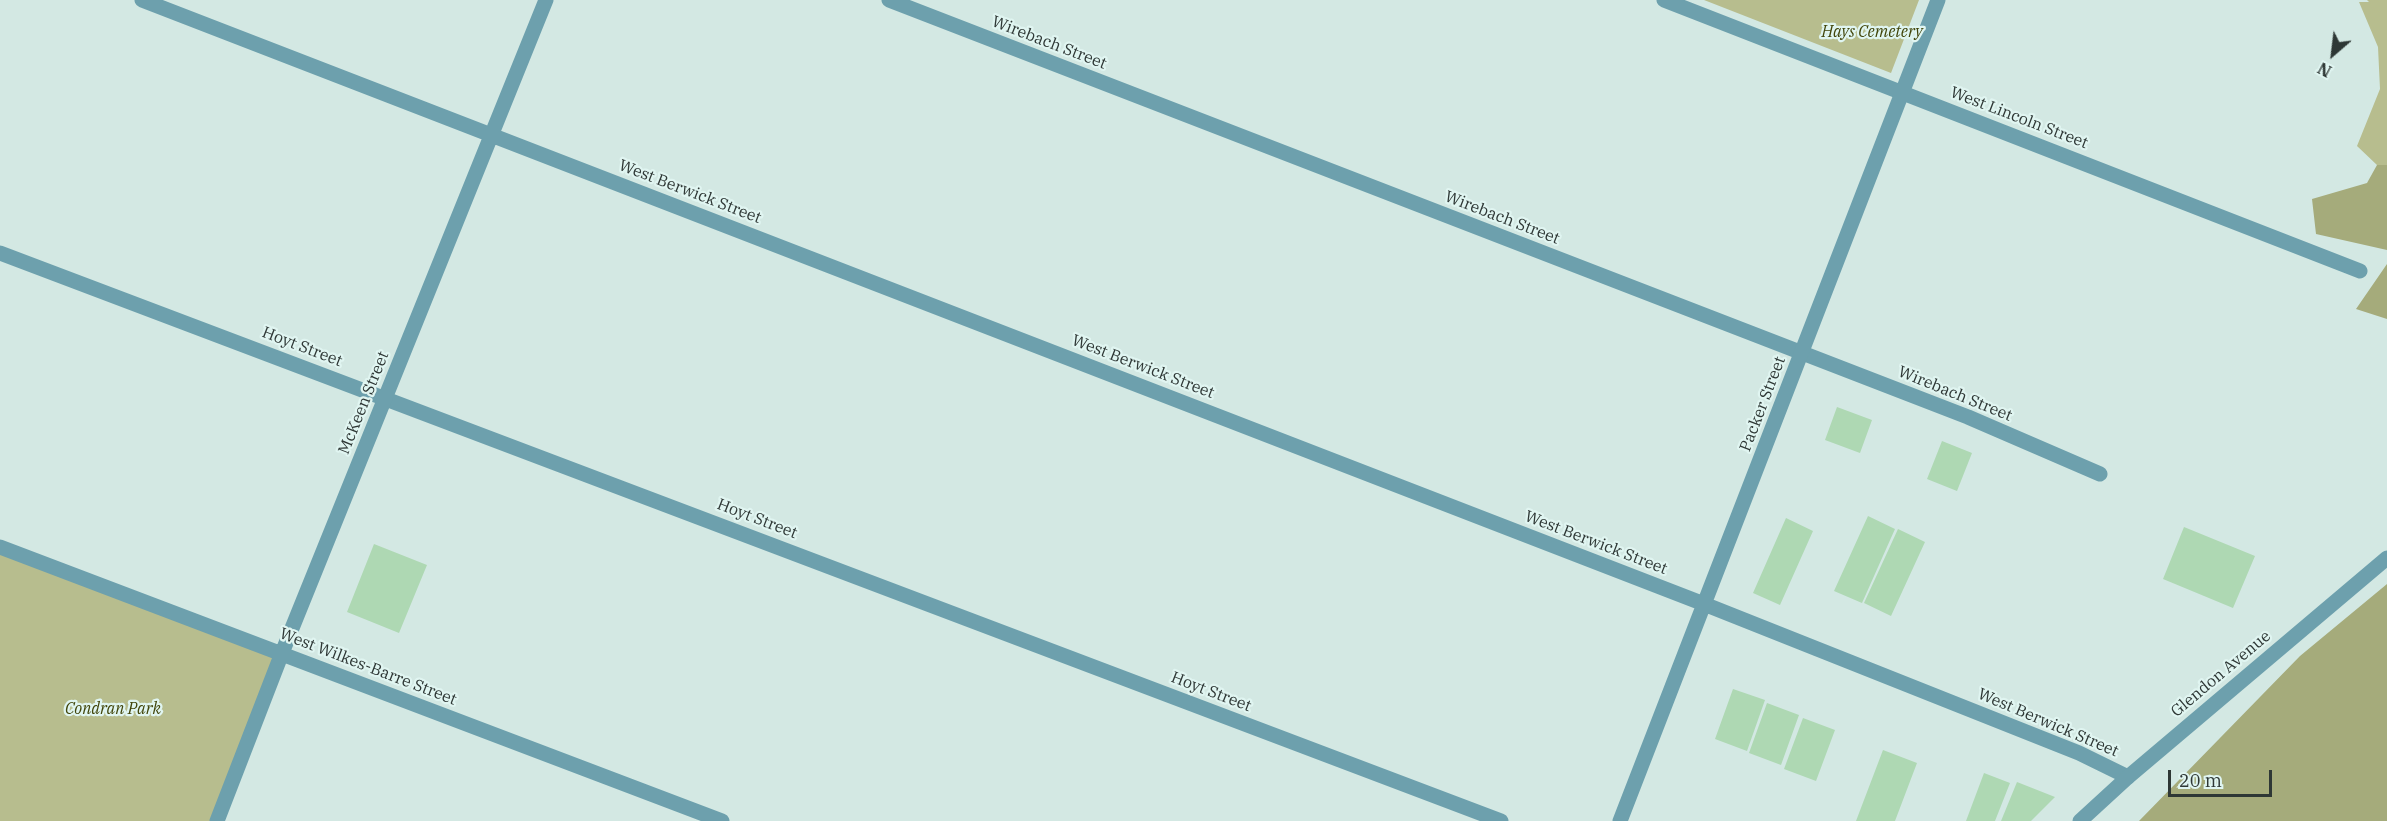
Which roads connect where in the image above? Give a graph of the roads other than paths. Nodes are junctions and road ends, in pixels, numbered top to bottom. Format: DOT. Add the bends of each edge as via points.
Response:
graph roads {
  1 [pos="142,0"];
  2 [pos="546,0"];
  3 [pos="889,0"];
  4 [pos="1664,0"];
  5 [pos="1938,0"];
  6 [pos="1903,92"];
  7 [pos="492,135"];
  8 [pos="0,253"];
  9 [pos="2360,271"];
  10 [pos="1802,354"];
  11 [pos="386,398"];
  12 [pos="2100,474"];
  13 [pos="0,547"];
  14 [pos="2387,558"];
  15 [pos="1704,604"];
  16 [pos="282,653"];
  17 [pos="2128,777"];
  18 [pos="216,821"];
  19 [pos="722,821"];
  20 [pos="1501,821"];
  21 [pos="1620,821"];
  22 [pos="2080,821"];
  1 -- 7 [label="street, West Berwick Street"];
  2 -- 7 [label="street, McKeen Street"];
  3 -- 10 [label="street, Wirebach Street"];
  4 -- 6 [label="street, West Lincoln Street"];
  5 -- 6 [label="street, Packer Street"];
  6 -- 9 [label="street, West Lincoln Street"];
  6 -- 10 [label="street, Packer Street"];
  7 -- 11 [label="street, McKeen Street"];
  7 -- 15 [label="street, West Berwick Street"];
  8 -- 11 [label="street, Hoyt Street"];
  10 -- 12 [label="street, Wirebach Street" via="1968,417"];
  10 -- 15 [label="street, Packer Street"];
  11 -- 16 [label="street, McKeen Street"];
  11 -- 20 [label="street, Hoyt Street"];
  13 -- 16 [label="street, West Wilkes-Barre Street"];
  14 -- 17 [label="street, Glendon Avenue"];
  15 -- 17 [label="street, West Berwick Street" via="2079,753"];
  15 -- 21 [label="street, Packer Street"];
  16 -- 18 [label="street, McKeen Street"];
  16 -- 19 [label="street, West Wilkes-Barre Street"];
  17 -- 22 [label="street, Glendon Avenue"];
}
